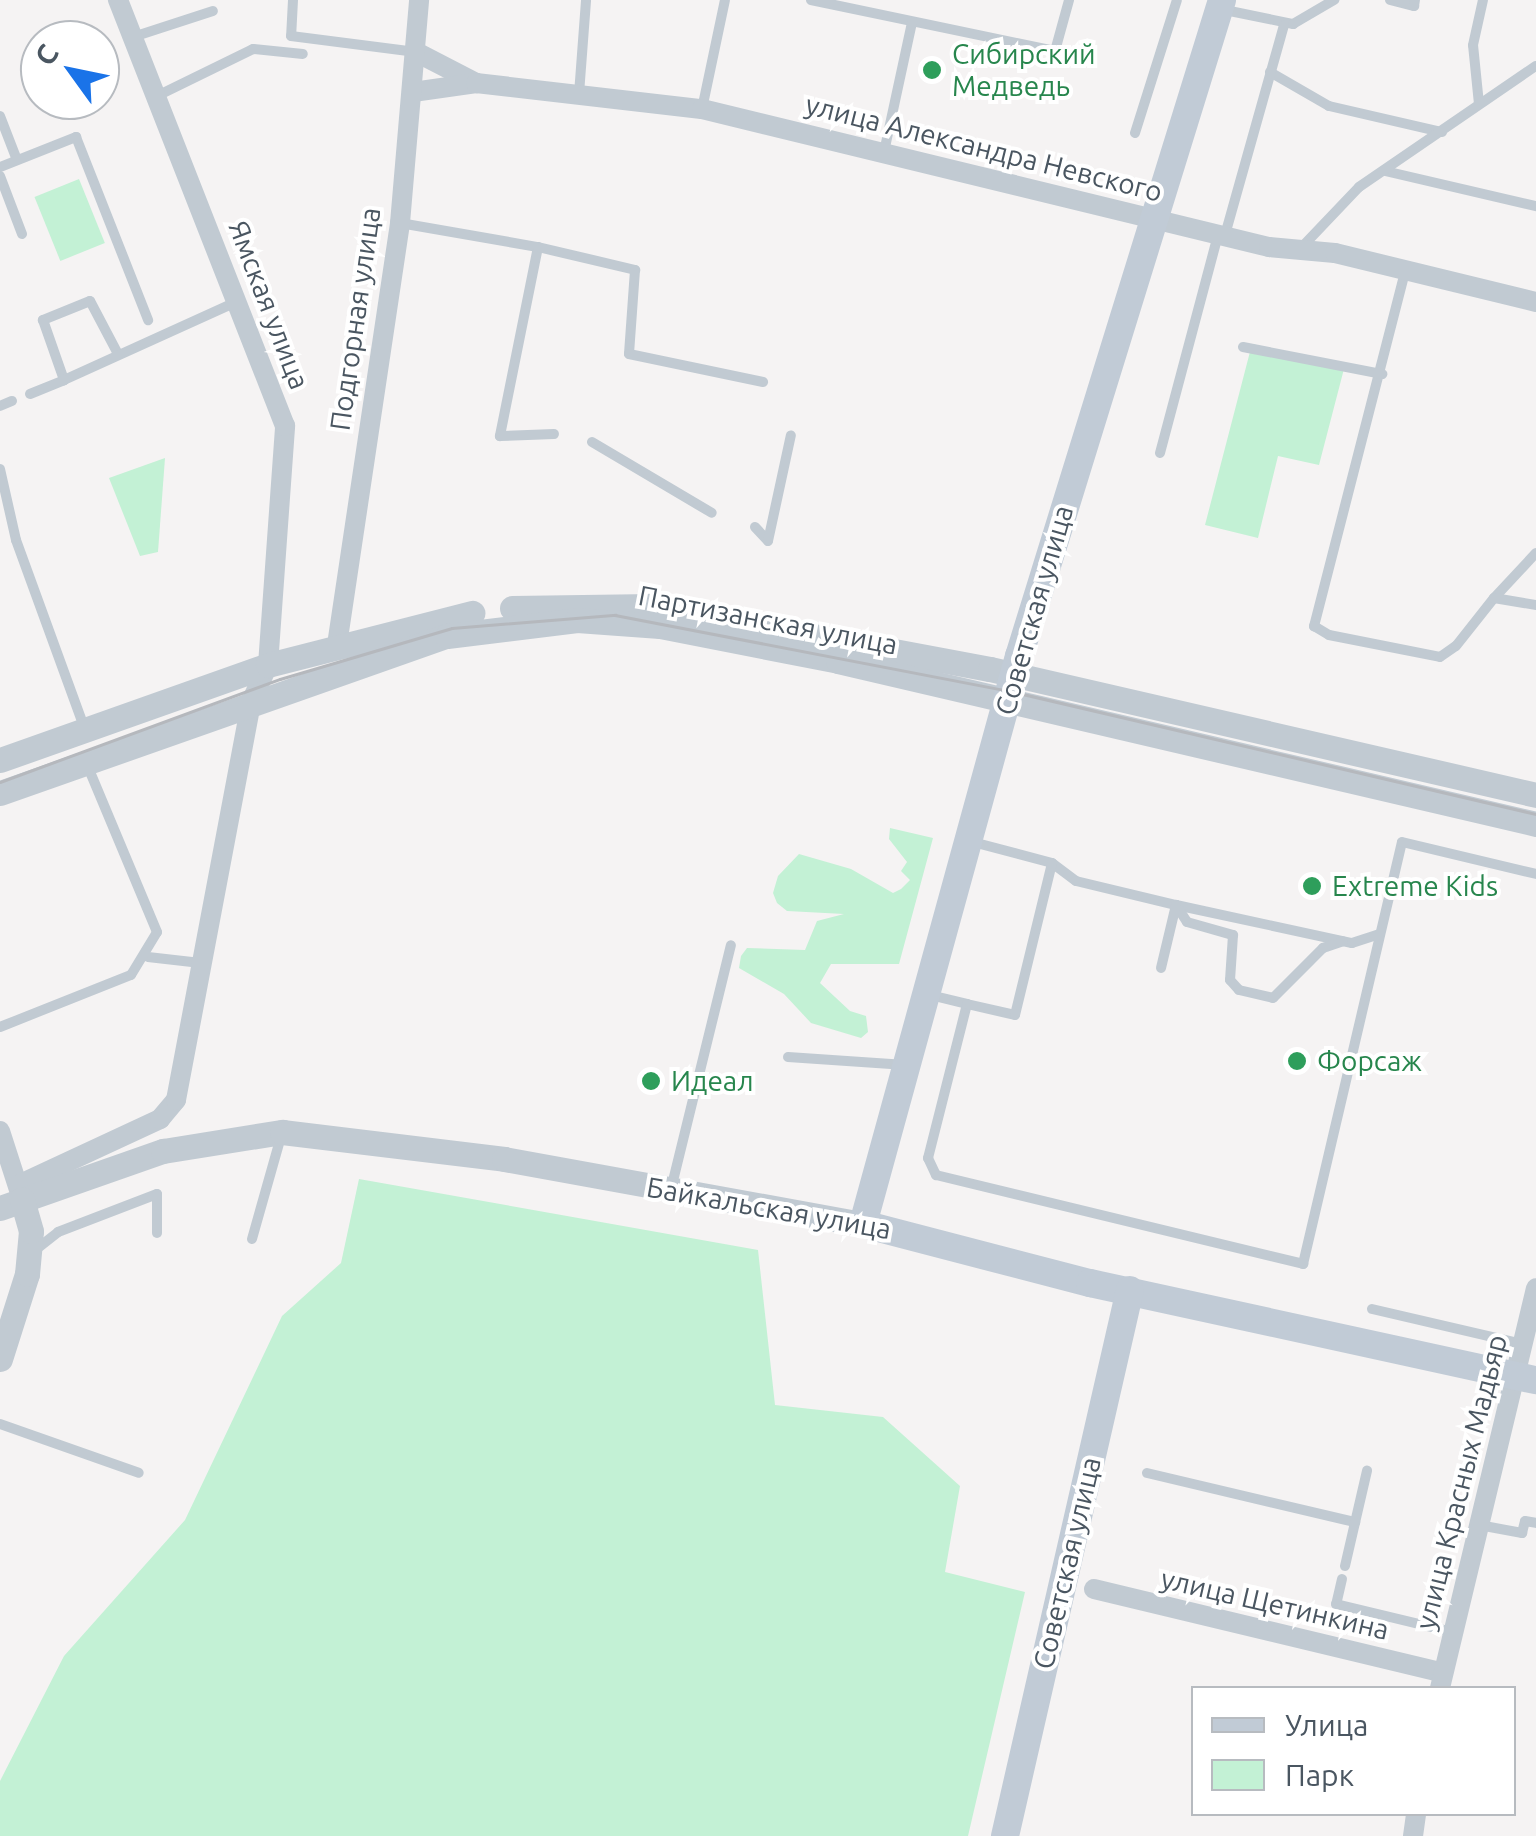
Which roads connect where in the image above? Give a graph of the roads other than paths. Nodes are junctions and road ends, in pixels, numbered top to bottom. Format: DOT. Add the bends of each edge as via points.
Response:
graph roads {
  1 [pos="118,0"];
  2 [pos="292,0"];
  3 [pos="419,0"];
  4 [pos="586,0"];
  5 [pos="726,0"];
  6 [pos="812,0"];
  7 [pos="1069,0"];
  8 [pos="1177,0"];
  9 [pos="1334,0"];
  10 [pos="1390,0"];
  11 [pos="1415,0"];
  12 [pos="1483,0"];
  13 [pos="1220,4"];
  14 [pos="213,11"];
  15 [pos="912,22"];
  16 [pos="1284,25"];
  17 [pos="133,37"];
  18 [pos="416,52"];
  19 [pos="303,54"];
  20 [pos="1536,66"];
  21 [pos="1270,72"];
  22 [pos="476,83"];
  23 [pos="413,92"];
  24 [pos="579,95"];
  25 [pos="156,96"];
  26 [pos="1479,104"];
  27 [pos="702,109"];
  28 [pos="0,116"];
  29 [pos="1442,132"];
  30 [pos="1135,133"];
  31 [pos="884,152"];
  32 [pos="16,160"];
  33 [pos="0,167"];
  34 [pos="1385,171"];
  35 [pos="0,176"];
  36 [pos="1536,206"];
  37 [pos="1152,216"];
  38 [pos="400,222"];
  39 [pos="22,234"];
  40 [pos="1222,234"];
  41 [pos="538,247"];
  42 [pos="1301,248"];
  43 [pos="1406,268"];
  44 [pos="239,300"];
  45 [pos="1536,302"];
  46 [pos="148,320"];
  47 [pos="1244,348"];
  48 [pos="118,354"];
  49 [pos="1382,374"];
  50 [pos="64,380"];
  51 [pos="763,382"];
  52 [pos="30,394"];
  53 [pos="12,401"];
  54 [pos="0,406"];
  55 [pos="554,434"];
  56 [pos="791,435"];
  57 [pos="592,442"];
  58 [pos="1160,454"];
  59 [pos="0,470"];
  60 [pos="712,512"];
  61 [pos="755,527"];
  62 [pos="1536,553"];
  63 [pos="1494,598"];
  64 [pos="1536,605"];
  65 [pos="337,645"];
  66 [pos="268,664"];
  67 [pos="1015,674"];
  68 [pos="251,702"];
  69 [pos="1007,702"];
  70 [pos="85,730"];
  71 [pos="0,760"];
  72 [pos="85,762"];
  73 [pos="0,793"];
  74 [pos="1536,795"];
  75 [pos="1536,824"];
  76 [pos="969,841"];
  77 [pos="1052,862"];
  78 [pos="1536,874"];
  79 [pos="1176,905"];
  80 [pos="1380,934"];
  81 [pos="1344,940"];
  82 [pos="731,944"];
  83 [pos="148,957"];
  84 [pos="201,963"];
  85 [pos="1161,968"];
  86 [pos="926,994"];
  87 [pos="968,1004"];
  88 [pos="0,1027"];
  89 [pos="788,1057"];
  90 [pos="906,1066"];
  91 [pos="0,1131"];
  92 [pos="282,1132"];
  93 [pos="670,1190"];
  94 [pos="14,1197"];
  95 [pos="863,1224"];
  96 [pos="157,1232"];
  97 [pos="252,1238"];
  98 [pos="28,1255"];
  99 [pos="1536,1288"];
  100 [pos="1130,1290"];
  101 [pos="1372,1309"];
  102 [pos="1524,1344"];
  103 [pos="0,1359"];
  104 [pos="1526,1378"];
  105 [pos="0,1424"];
  106 [pos="1368,1470"];
  107 [pos="139,1473"];
  108 [pos="1147,1473"];
  109 [pos="1355,1522"];
  110 [pos="1536,1523"];
  111 [pos="1479,1525"];
  112 [pos="1345,1566"];
  113 [pos="1342,1578"];
  114 [pos="1094,1589"];
  115 [pos="1452,1632"];
  116 [pos="1442,1681"];
  117 [pos="1005,1836"];
  1 -- 17 [label="street, Ямская улица"];
  2 -- 18 [label="lane" via="291,36"];
  3 -- 18 [label="street, Подгорная улица"];
  4 -- 24 [label="lane"];
  5 -- 27 [label="lane"];
  6 -- 15 [label="lane"];
  7 -- 15 [label="lane" via="1055,51"];
  8 -- 30 [label="lane"];
  9 -- 16 [label="lane"];
  10 -- 11 [label="lane" via="1414,6"];
  12 -- 26 [label="lane" via="1473,45"];
  13 -- 16 [label="lane"];
  13 -- 37 [label="main road, Советская улица"];
  14 -- 17 [label="lane"];
  15 -- 31 [label="lane"];
  16 -- 21 [label="lane"];
  17 -- 25 [label="street, Ямская улица"];
  18 -- 22 [label="street"];
  18 -- 23 [label="street, Подгорная улица"];
  19 -- 25 [label="lane" via="254,49"];
  20 -- 26 [label="lane"];
  21 -- 29 [label="lane" via="1329,106"];
  21 -- 40 [label="lane"];
  22 -- 23 [label="street, улица Александра Невского"];
  22 -- 24 [label="street, улица Александра Невского"];
  23 -- 38 [label="street, Подгорная улица"];
  24 -- 27 [label="street, улица Александра Невского"];
  25 -- 44 [label="street, Ямская улица"];
  26 -- 29 [label="lane"];
  27 -- 31 [label="street, улица Александра Невского"];
  28 -- 32 [label="lane"];
  29 -- 34 [label="lane"];
  31 -- 37 [label="street, улица Александра Невского"];
  32 -- 33 [label="lane"];
  32 -- 46 [label="lane" via="76,136"];
  34 -- 36 [label="lane"];
  34 -- 42 [label="lane" via="1359,187"];
  35 -- 39 [label="lane"];
  37 -- 40 [label="street, улица Александра Невского"];
  37 -- 67 [label="main road, Советская улица"];
  38 -- 41 [label="lane"];
  38 -- 65 [label="street, Подгорная улица"];
  40 -- 42 [label="street, улица Александра Невского"];
  40 -- 58 [label="lane"];
  41 -- 51 [label="lane" via="635,270 629,354"];
  41 -- 55 [label="lane" via="500,436"];
  42 -- 43 [label="street, улица Александра Невского"];
  43 -- 45 [label="street, улица Александра Невского"];
  43 -- 49 [label="lane"];
  44 -- 48 [label="lane"];
  44 -- 66 [label="street, Ямская улица" via="285,426"];
  47 -- 49 [label="lane"];
  48 -- 50 [label="lane"];
  48 -- 50 [label="lane" via="90,300 49,314 42,328"];
  49 -- 63 [label="lane" via="1314,626 1329,636 1440,657"];
  50 -- 52 [label="lane"];
  53 -- 54 [label="lane"];
  56 -- 61 [label="lane" via="768,541"];
  57 -- 60 [label="lane"];
  59 -- 70 [label="lane" via="16,540"];
  62 -- 63 [label="lane"];
  63 -- 64 [label="lane"];
  65 -- 66 [label="street, Партизанская улица"];
  65 -- 67 [label="street, Партизанская улица" via="487,610 567,602 654,606"];
  66 -- 68 [label="street, Ямская улица"];
  66 -- 70 [label="street, Партизанская улица"];
  67 -- 69 [label="main road, Советская улица"];
  67 -- 74 [label="street, Партизанская улица"];
  68 -- 69 [label="street, Партизанская улица" via="448,636 577,620 660,626"];
  68 -- 72 [label="street, Партизанская улица"];
  68 -- 84 [label="street"];
  69 -- 75 [label="street, Партизанская улица"];
  69 -- 76 [label="main road, Советская улица"];
  70 -- 71 [label="street, Партизанская улица"];
  72 -- 73 [label="street, Партизанская улица"];
  72 -- 83 [label="lane" via="157,932"];
  76 -- 77 [label="lane"];
  76 -- 86 [label="main road, Советская улица"];
  77 -- 79 [label="lane" via="1076,881"];
  77 -- 87 [label="lane" via="1015,1015"];
  78 -- 80 [label="lane" via="1402,842"];
  79 -- 81 [label="lane"];
  79 -- 81 [label="lane" via="1187,922 1234,936 1230,980 1239,990 1273,998 1323,948"];
  79 -- 85 [label="lane"];
  80 -- 81 [label="lane"];
  80 -- 87 [label="lane" via="1303,1264 936,1175 928,1158"];
  82 -- 93 [label="lane"];
  83 -- 84 [label="lane"];
  83 -- 88 [label="lane" via="132,976"];
  84 -- 94 [label="street" via="176,1100 160,1119"];
  86 -- 87 [label="lane"];
  86 -- 90 [label="main road, Советская улица"];
  89 -- 90 [label="lane"];
  90 -- 95 [label="main road, Советская улица"];
  91 -- 94 [label="street"];
  92 -- 93 [label="street, Байкальская улица" via="504,1159"];
  92 -- 94 [label="street, Байкальская улица" via="163,1151"];
  92 -- 97 [label="lane"];
  93 -- 95 [label="street, Байкальская улица"];
  94 -- 98 [label="street"];
  95 -- 100 [label="main road, Байкальская улица"];
  96 -- 98 [label="lane" via="157,1194 58,1232"];
  98 -- 103 [label="street"];
  99 -- 102 [label="street, улица Красных Мадьяр"];
  100 -- 104 [label="main road, Байкальская улица"];
  100 -- 117 [label="main road, Советская улица"];
  101 -- 102 [label="lane"];
  102 -- 104 [label="street, улица Красных Мадьяр"];
  104 -- 111 [label="street, улица Красных Мадьяр"];
  105 -- 107 [label="lane"];
  106 -- 109 [label="lane"];
  108 -- 109 [label="lane"];
  109 -- 112 [label="lane"];
  110 -- 111 [label="lane" via="1526,1521 1522,1534"];
  111 -- 115 [label="street, улица Красных Мадьяр"];
  113 -- 115 [label="lane" via="1336,1604"];
  114 -- 116 [label="street, улица Щетинкина"];
  115 -- 116 [label="street, улица Красных Мадьяр"];
}
